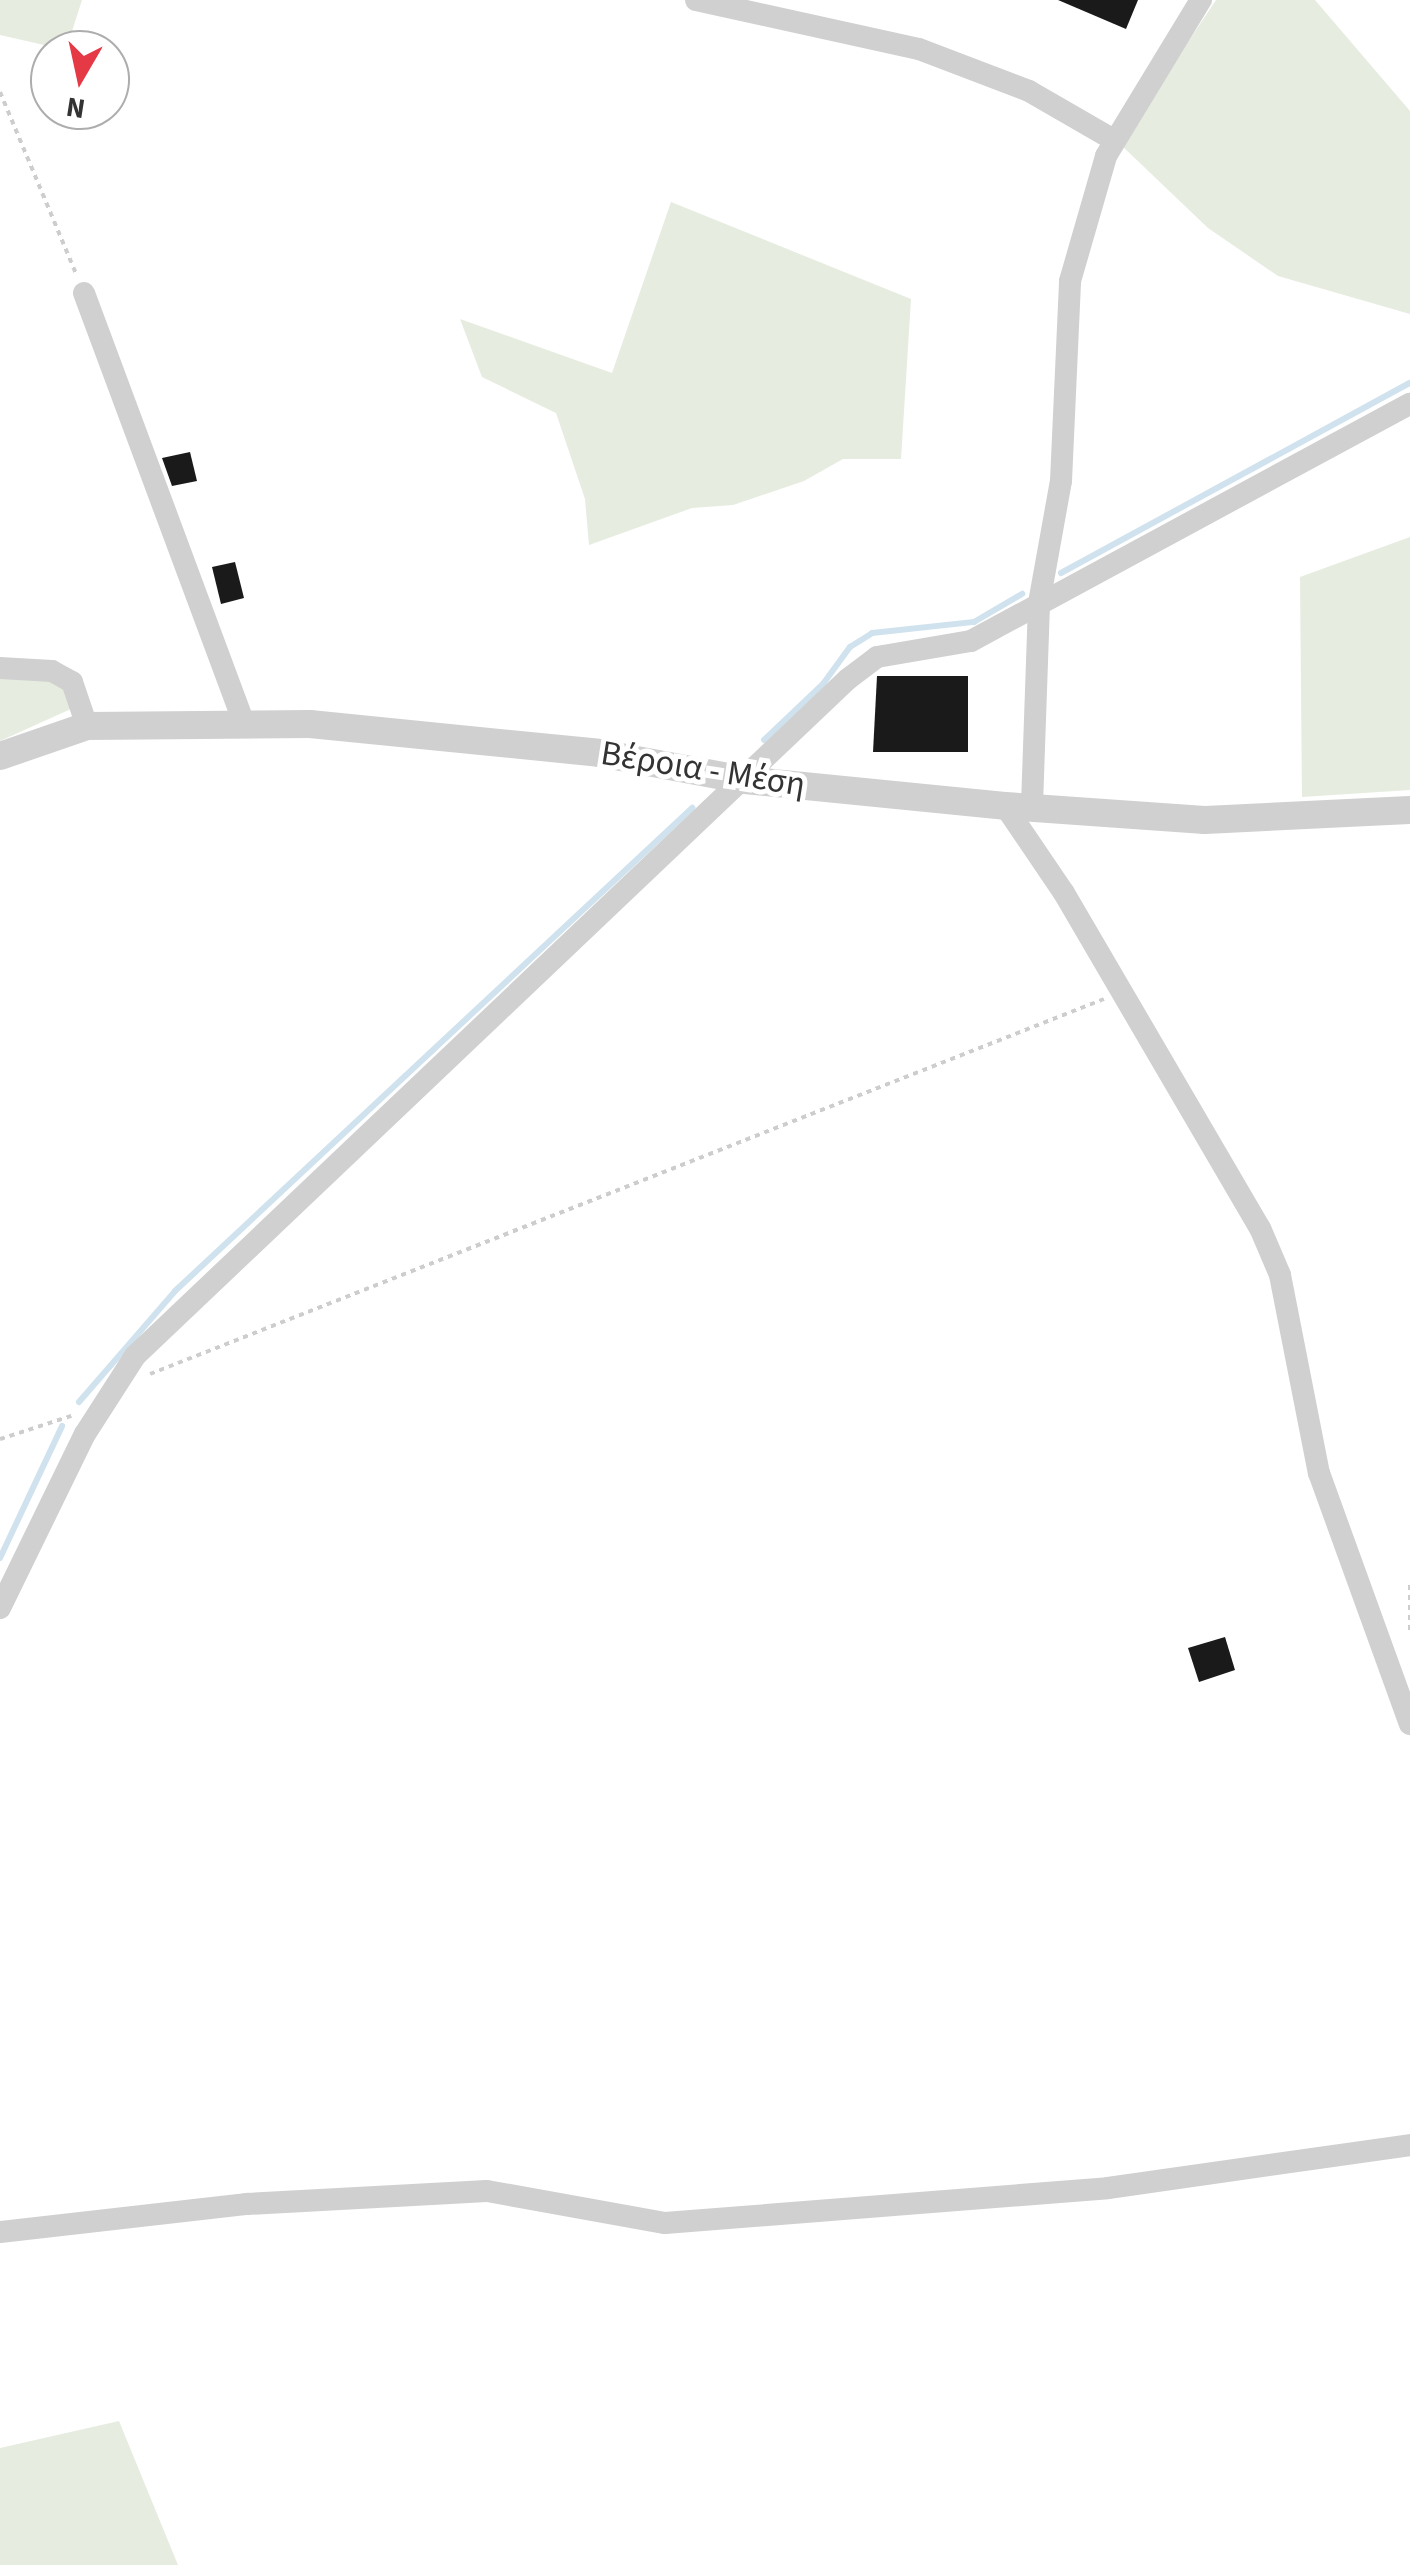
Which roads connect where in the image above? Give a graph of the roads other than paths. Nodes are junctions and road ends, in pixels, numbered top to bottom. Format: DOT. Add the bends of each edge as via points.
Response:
graph roads {
  1 [pos="696,0"];
  2 [pos="1201,0"];
  3 [pos="1114,140"];
  4 [pos="84,293"];
  5 [pos="1410,404"];
  6 [pos="1039,603"];
  7 [pos="0,668"];
  8 [pos="244,723"];
  9 [pos="87,726"];
  10 [pos="0,756"];
  11 [pos="745,780"];
  12 [pos="1018,806"];
  13 [pos="1410,810"];
  14 [pos="0,1608"];
  15 [pos="1410,1724"];
  16 [pos="1410,2146"];
  17 [pos="0,2232"];
  1 -- 3 [label="street" via="919,49 1029,91"];
  2 -- 3 [label="street"];
  3 -- 6 [label="street" via="1070,281 1061,481"];
  4 -- 8 [label="street"];
  5 -- 6 [label="street"];
  6 -- 11 [label="street" via="971,642 877,658"];
  6 -- 12 [label="street"];
  7 -- 9 [label="street" via="52,671 72,682"];
  8 -- 9 [label="street, Βέροια - Μέση"];
  8 -- 11 [label="street, Βέροια - Μέση" via="599,753"];
  9 -- 10 [label="street, Βέροια - Μέση"];
  11 -- 12 [label="street, Βέροια - Μέση"];
  11 -- 14 [label="street" via="121,1376"];
  12 -- 13 [label="street, Βέροια - Μέση" via="1205,820"];
  12 -- 15 [label="street" via="1235,1182 1280,1275 1319,1472"];
  16 -- 17 [label="street" via="1108,2188 666,2222 488,2191 247,2204"];
}
